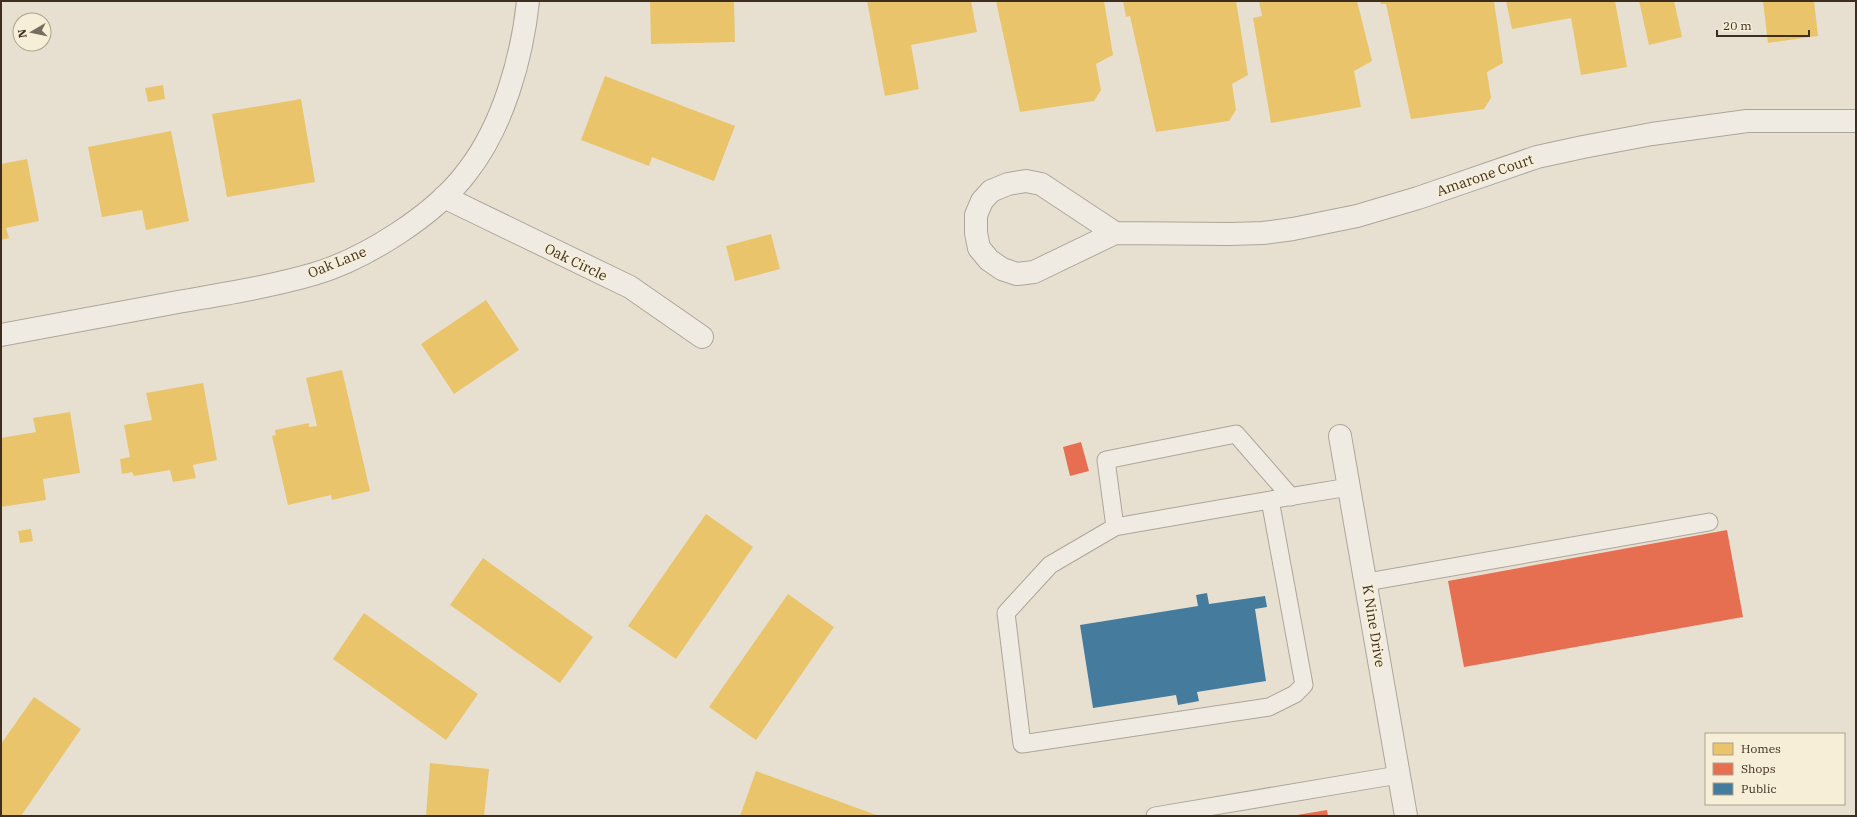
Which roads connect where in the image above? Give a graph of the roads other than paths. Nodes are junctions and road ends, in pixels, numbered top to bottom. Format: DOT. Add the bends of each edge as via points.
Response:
graph roads {
  1 [pos="528,1"];
  2 [pos="1856,121"];
  3 [pos="444,197"];
  4 [pos="1115,232"];
  5 [pos="1,335"];
  6 [pos="702,337"];
  7 [pos="1340,436"];
  8 [pos="1349,487"];
  9 [pos="1291,497"];
  10 [pos="1270,500"];
  11 [pos="1709,522"];
  12 [pos="1115,527"];
  13 [pos="1367,582"];
  14 [pos="1398,774"];
  15 [pos="1155,816"];
  16 [pos="1406,816"];
  1 -- 3 [label="street, Oak Lane" via="518,61 490,135 467,172"];
  2 -- 4 [label="street, Amarone Court" via="1747,121 1598,144 1537,157 1418,198 1357,216 1293,230 1230,234"];
  3 -- 5 [label="street, Oak Lane" via="393,238 314,274 228,293"];
  3 -- 6 [label="street, Oak Circle" via="630,288"];
  4 -- 4 [label="street, Amarone Court" via="1041,184 1026,181 1008,184 991,191 982,201 976,215 979,248 989,260 1002,269 1017,274 1045,268"];
  7 -- 8 [label="street, K Nine Drive"];
  8 -- 9 [label="lane"];
  8 -- 13 [label="street, K Nine Drive"];
  9 -- 10 [label="lane"];
  9 -- 12 [label="lane" via="1236,434 1106,460"];
  10 -- 12 [label="lane"];
  10 -- 12 [label="lane" via="1304,685 1295,694 1269,706 1022,744 1006,612 1050,565"];
  11 -- 13 [label="lane"];
  13 -- 14 [label="street, K Nine Drive"];
  14 -- 15 [label="lane"];
  14 -- 16 [label="street, K Nine Drive"];
}
